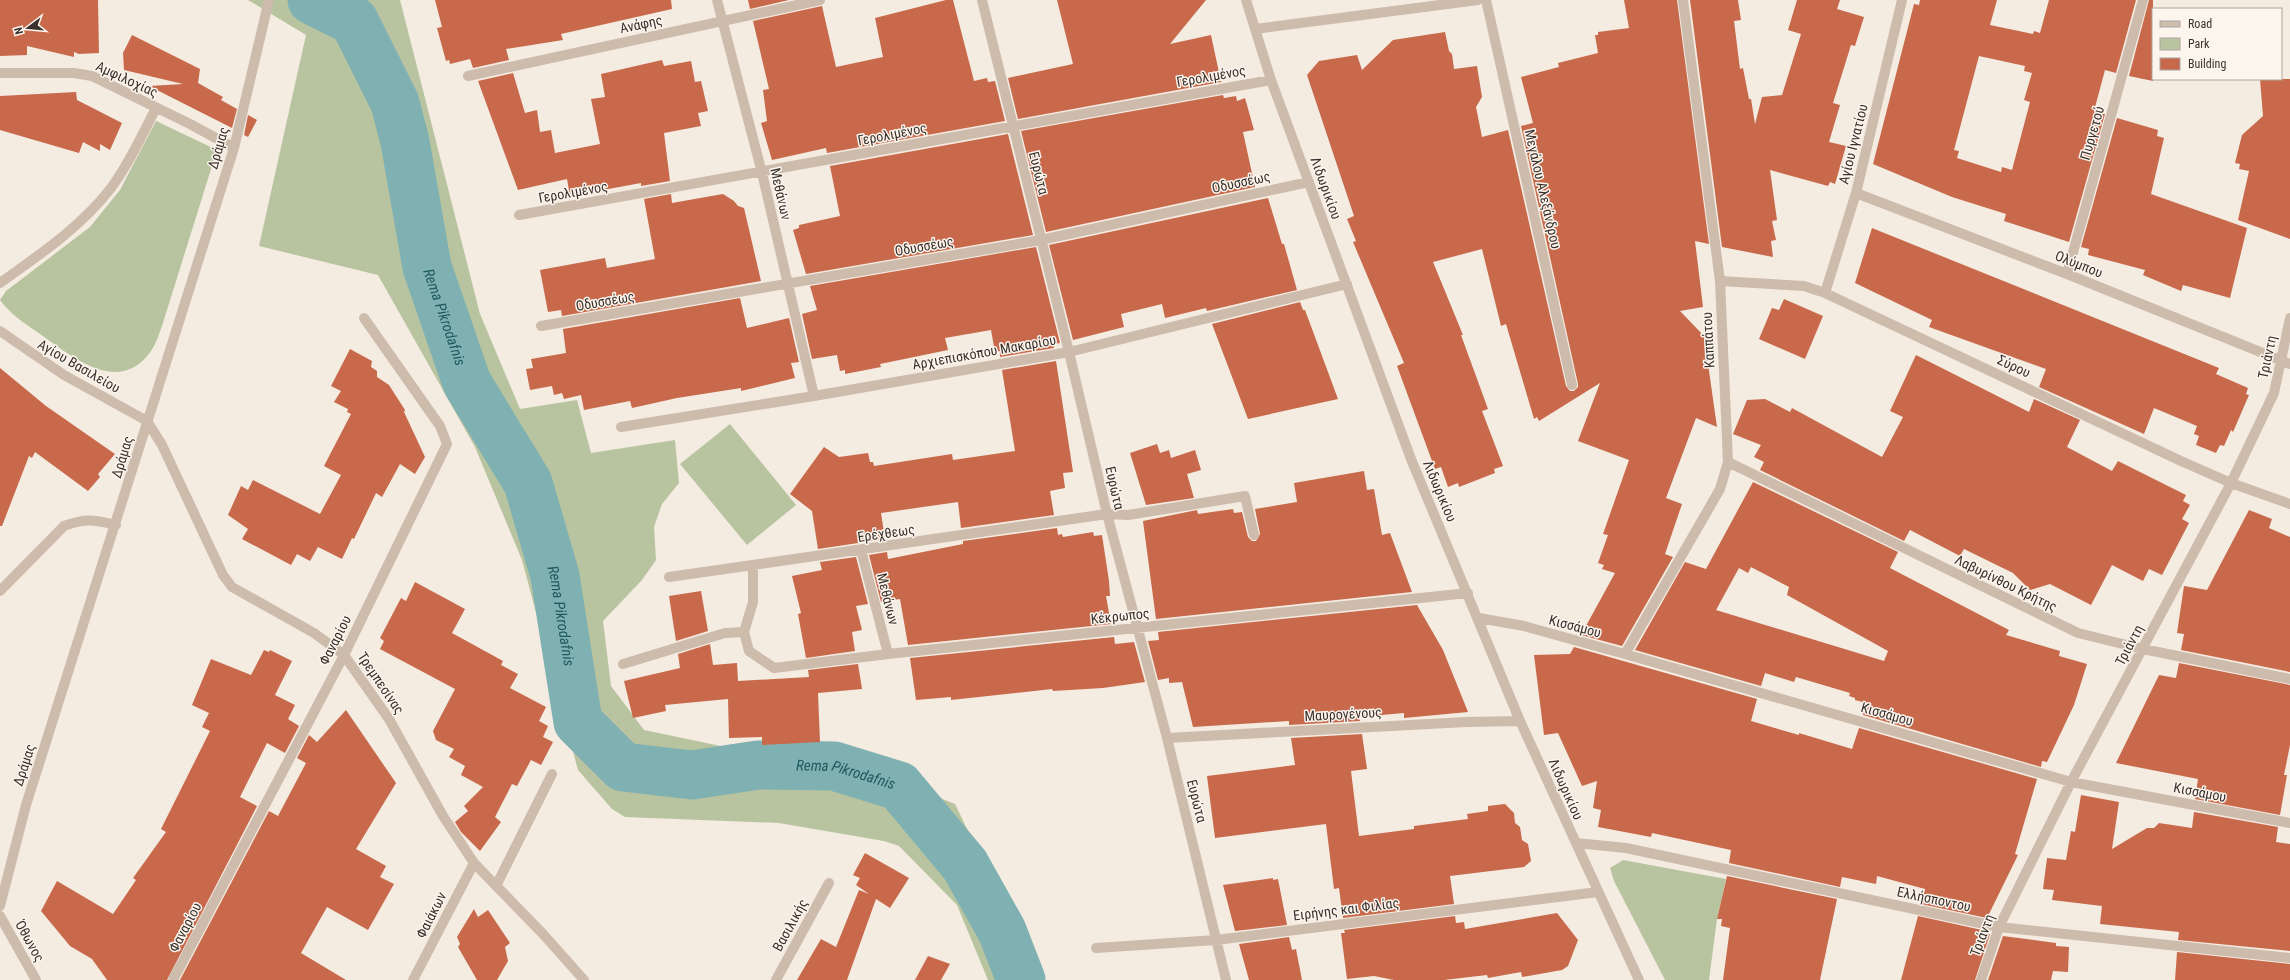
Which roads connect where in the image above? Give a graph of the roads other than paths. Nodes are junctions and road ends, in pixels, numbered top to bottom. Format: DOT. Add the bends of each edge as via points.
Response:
graph roads {
  1 [pos="270,0"];
  2 [pos="717,0"];
  3 [pos="820,0"];
  4 [pos="982,0"];
  5 [pos="1246,0"];
  6 [pos="1478,0"];
  7 [pos="1486,0"];
  8 [pos="1683,0"];
  9 [pos="1902,0"];
  10 [pos="2143,0"];
  11 [pos="723,21"];
  12 [pos="1255,30"];
  13 [pos="0,73"];
  14 [pos="468,76"];
  15 [pos="1271,80"];
  16 [pos="156,108"];
  17 [pos="1013,126"];
  18 [pos="234,148"];
  19 [pos="762,173"];
  20 [pos="1309,182"];
  21 [pos="1856,193"];
  22 [pos="519,215"];
  23 [pos="1041,240"];
  24 [pos="2067,274"];
  25 [pos="1720,281"];
  26 [pos="0,284"];
  27 [pos="788,284"];
  28 [pos="1347,284"];
  29 [pos="1825,293"];
  30 [pos="364,318"];
  31 [pos="2290,318"];
  32 [pos="541,326"];
  33 [pos="0,331"];
  34 [pos="1069,352"];
  35 [pos="2286,362"];
  36 [pos="1572,385"];
  37 [pos="814,396"];
  38 [pos="147,422"];
  39 [pos="622,427"];
  40 [pos="1728,462"];
  41 [pos="2231,483"];
  42 [pos="2290,504"];
  43 [pos="1107,514"];
  44 [pos="116,525"];
  45 [pos="1254,535"];
  46 [pos="861,550"];
  47 [pos="752,566"];
  48 [pos="669,577"];
  49 [pos="0,591"];
  50 [pos="1468,593"];
  51 [pos="1479,618"];
  52 [pos="1138,628"];
  53 [pos="744,632"];
  54 [pos="2143,649"];
  55 [pos="888,654"];
  56 [pos="1625,654"];
  57 [pos="344,655"];
  58 [pos="623,664"];
  59 [pos="2290,679"];
  60 [pos="1520,721"];
  61 [pos="1167,738"];
  62 [pos="552,774"];
  63 [pos="2071,782"];
  64 [pos="2290,823"];
  65 [pos="1576,843"];
  66 [pos="474,863"];
  67 [pos="829,883"];
  68 [pos="496,886"];
  69 [pos="1598,892"];
  70 [pos="0,906"];
  71 [pos="0,916"];
  72 [pos="1999,927"];
  73 [pos="1216,940"];
  74 [pos="1096,948"];
  75 [pos="2290,958"];
  76 [pos="36,980"];
  77 [pos="173,980"];
  78 [pos="413,980"];
  79 [pos="584,980"];
  80 [pos="776,980"];
  81 [pos="1226,980"];
  82 [pos="1639,980"];
  83 [pos="1981,980"];
  1 -- 18 [label="street, Δράμας"];
  2 -- 11 [label="street, Μεθάνων"];
  3 -- 11 [label="street, Ανάφης"];
  4 -- 17 [label="street, Ευρώτα"];
  5 -- 12 [label="street, Λιδωρικίου"];
  6 -- 12 [label="street"];
  7 -- 36 [label="street, Μεγάλου Αλεξάνδρου"];
  8 -- 25 [label="street, Καππάτου"];
  9 -- 21 [label="street, Αγίου Ιγνατίου"];
  10 -- 24 [label="street, Πυργετού"];
  11 -- 14 [label="street, Ανάφης"];
  11 -- 19 [label="street, Μεθάνων"];
  12 -- 15 [label="street, Λιδωρικίου"];
  13 -- 16 [label="street, Αμφιλοχίας" via="67,72 92,76"];
  15 -- 17 [label="street, Γερολιμένος"];
  15 -- 20 [label="street, Λιδωρικίου"];
  16 -- 18 [label="street, Αμφιλοχίας"];
  16 -- 26 [label="street" via="124,168 98,202 80,222 53,245"];
  17 -- 19 [label="street, Γερολιμένος"];
  17 -- 23 [label="street, Ευρώτα"];
  18 -- 38 [label="street, Δράμας"];
  19 -- 22 [label="street, Γερολιμένος"];
  19 -- 27 [label="street, Μεθάνων"];
  20 -- 23 [label="street, Οδυσσέως"];
  20 -- 28 [label="street, Λιδωρικίου"];
  21 -- 24 [label="street, Ολύμπου"];
  21 -- 29 [label="street, Αγίου Ιγνατίου"];
  23 -- 27 [label="street, Οδυσσέως"];
  23 -- 34 [label="street, Ευρώτα"];
  24 -- 35 [label="street, Ολύμπου"];
  25 -- 29 [label="street, Σύρου" via="1804,286"];
  25 -- 40 [label="street, Καππάτου"];
  27 -- 32 [label="street, Οδυσσέως"];
  27 -- 37 [label="street, Μεθάνων"];
  28 -- 34 [label="street, Αρχιεπισκόπου Μακαρίου"];
  28 -- 50 [label="street, Λιδωρικίου" via="1412,459"];
  29 -- 41 [label="street, Σύρου"];
  30 -- 57 [label="street, Φαναρίου" via="440,426 447,444"];
  31 -- 35 [label="street, Τριάντη"];
  33 -- 38 [label="street, Αγίου Βασιλείου" via="64,375"];
  34 -- 37 [label="street, Αρχιεπισκόπου Μακαρίου"];
  34 -- 43 [label="street, Ευρώτα"];
  35 -- 41 [label="street, Τριάντη"];
  37 -- 39 [label="street, Αρχιεπισκόπου Μακαρίου"];
  38 -- 44 [label="street, Δράμας"];
  38 -- 57 [label="street, Τρεμπεσίνας" via="162,445 223,575 232,587 314,633"];
  40 -- 54 [label="street, Λαβυρίνθου Κρήτης" via="2078,633"];
  40 -- 56 [label="street, Καππάτου" via="1720,489"];
  41 -- 42 [label="street, Σύρου"];
  41 -- 54 [label="street, Τριάντη"];
  43 -- 45 [label="street, Ερέχθεως" via="1128,515 1245,496"];
  43 -- 46 [label="street, Ερέχθεως"];
  43 -- 52 [label="street, Ευρώτα"];
  44 -- 49 [label="street" via="91,519 64,526"];
  44 -- 70 [label="street, Δράμας" via="26,805"];
  46 -- 47 [label="street, Ερέχθεως"];
  46 -- 55 [label="street, Μεθάνων"];
  47 -- 48 [label="street, Ερέχθεως"];
  47 -- 53 [label="street" via="753,602"];
  50 -- 51 [label="street, Λιδωρικίου"];
  50 -- 52 [label="street, Κέκρωπος"];
  51 -- 56 [label="street, Κισσάμου" via="1524,626"];
  51 -- 60 [label="street, Λιδωρικίου"];
  52 -- 55 [label="street, Κέκρωπος"];
  52 -- 61 [label="street, Ευρώτα"];
  53 -- 55 [label="street, Κέκρωπος" via="749,652 774,668"];
  53 -- 58 [label="street" via="725,633"];
  54 -- 59 [label="street, Λαβυρίνθου Κρήτης"];
  54 -- 63 [label="street, Τριάντη"];
  56 -- 63 [label="street, Κισσάμου"];
  57 -- 66 [label="street, Τρεμπεσίνας" via="389,719 443,816"];
  57 -- 77 [label="street, Φαναρίου"];
  60 -- 61 [label="street, Μαυρογένους"];
  60 -- 65 [label="street, Λιδωρικίου"];
  61 -- 73 [label="street, Ευρώτα"];
  62 -- 68 [label="street"];
  63 -- 64 [label="street, Κισσάμου"];
  63 -- 72 [label="street, Τριάντη"];
  65 -- 69 [label="street, Λιδωρικίου"];
  65 -- 72 [label="street, Ελλήσποντου" via="1626,848"];
  66 -- 68 [label="street, Τρεμπεσίνας"];
  66 -- 78 [label="street, Φαιάκων"];
  67 -- 80 [label="street, Βασιλικής"];
  68 -- 79 [label="street, Τρεμπεσίνας"];
  69 -- 73 [label="street, Ειρήνης και Φιλίας"];
  69 -- 82 [label="street, Λιδωρικίου"];
  71 -- 76 [label="street, Όθωνος"];
  72 -- 75 [label="street, Ελλήσποντου"];
  72 -- 83 [label="street, Τριάντη"];
  73 -- 74 [label="street, Ειρήνης και Φιλίας"];
  73 -- 81 [label="street, Ευρώτα"];
}
